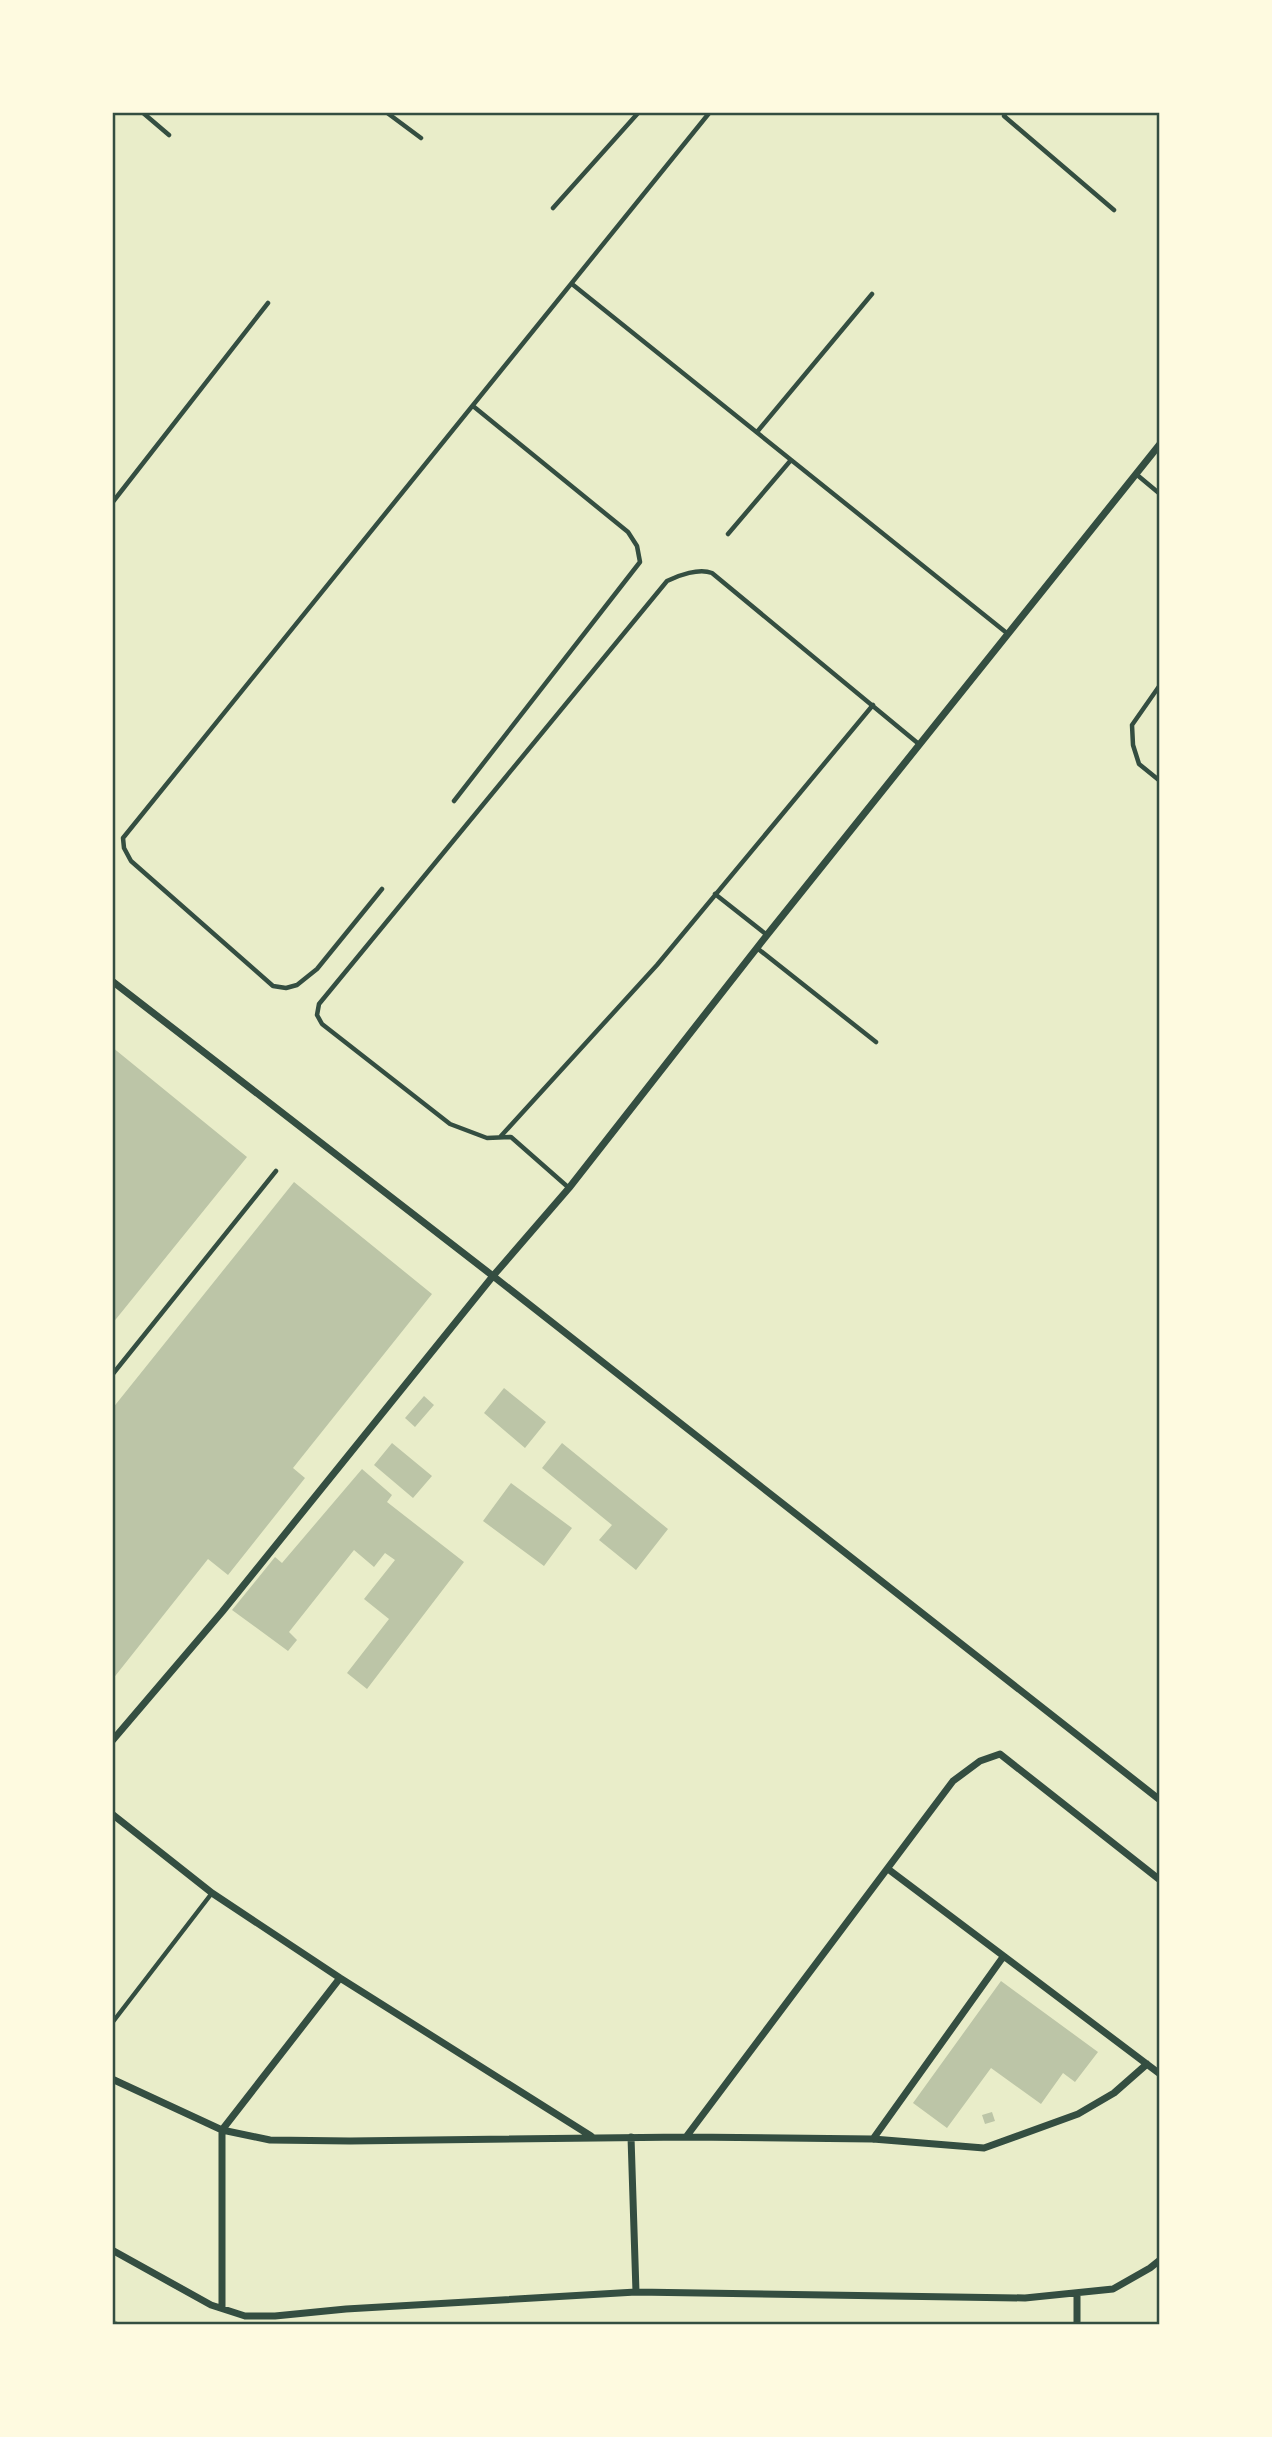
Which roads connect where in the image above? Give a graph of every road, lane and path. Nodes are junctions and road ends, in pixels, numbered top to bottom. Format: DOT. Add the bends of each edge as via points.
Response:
graph roads {
  1 [pos="142,112"];
  2 [pos="386,112"];
  3 [pos="639,112"];
  4 [pos="710,112"];
  5 [pos="1007,112"];
  6 [pos="169,135"];
  7 [pos="421,138"];
  8 [pos="553,208"];
  9 [pos="1114,210"];
  10 [pos="572,284"];
  11 [pos="872,294"];
  12 [pos="268,303"];
  13 [pos="473,406"];
  14 [pos="757,432"];
  15 [pos="1160,444"];
  16 [pos="791,460"];
  17 [pos="1135,474"];
  18 [pos="1160,494"];
  19 [pos="112,503"];
  20 [pos="729,534"];
  21 [pos="1007,634"];
  22 [pos="1160,685"];
  23 [pos="873,705"];
  24 [pos="920,745"];
  25 [pos="1160,781"];
  26 [pos="453,801"];
  27 [pos="382,889"];
  28 [pos="715,894"];
  29 [pos="767,935"];
  30 [pos="757,948"];
  31 [pos="112,981"];
  32 [pos="876,1042"];
  33 [pos="501,1136"];
  34 [pos="276,1171"];
  35 [pos="569,1188"];
  36 [pos="493,1276"];
  37 [pos="112,1375"];
  38 [pos="113,1739"];
  39 [pos="1160,1800"];
  40 [pos="112,1814"];
  41 [pos="888,1869"];
  42 [pos="1160,1880"];
  43 [pos="212,1893"];
  44 [pos="1003,1957"];
  45 [pos="340,1978"];
  46 [pos="112,2023"];
  47 [pos="1147,2064"];
  48 [pos="1160,2074"];
  49 [pos="112,2078"];
  50 [pos="222,2130"];
  51 [pos="592,2137"];
  52 [pos="631,2137"];
  53 [pos="686,2137"];
  54 [pos="873,2139"];
  55 [pos="112,2250"];
  56 [pos="1160,2260"];
  57 [pos="636,2292"];
  58 [pos="1077,2293"];
  59 [pos="222,2308"];
  60 [pos="1077,2322"];
  1 -- 6 [label="lane"];
  2 -- 7 [label="lane"];
  3 -- 8 [label="lane"];
  4 -- 10 [label="lane"];
  5 -- 9 [label="lane" via="1004,116"];
  10 -- 13 [label="lane"];
  10 -- 14 [label="lane"];
  11 -- 14 [label="lane"];
  12 -- 19 [label="lane"];
  13 -- 26 [label="lane" via="628,532 640,562"];
  13 -- 27 [label="lane" via="123,838 131,861 273,986 297,985 317,969"];
  14 -- 16 [label="lane"];
  15 -- 17 [label="street"];
  16 -- 20 [label="lane"];
  16 -- 21 [label="lane"];
  17 -- 18 [label="lane"];
  17 -- 21 [label="street"];
  21 -- 24 [label="street"];
  22 -- 25 [label="lane" via="1132,724 1139,764"];
  23 -- 24 [label="lane"];
  23 -- 28 [label="lane"];
  23 -- 33 [label="lane" via="712,573 667,581 319,1004 317,1015 322,1024 450,1124 487,1138"];
  24 -- 29 [label="street"];
  28 -- 29 [label="lane"];
  28 -- 33 [label="lane"];
  29 -- 30 [label="street"];
  30 -- 32 [label="lane"];
  30 -- 35 [label="street"];
  31 -- 36 [label="street"];
  33 -- 35 [label="lane" via="511,1137"];
  34 -- 37 [label="lane"];
  35 -- 36 [label="street"];
  36 -- 38 [label="street" via="222,1612"];
  36 -- 39 [label="street"];
  40 -- 43 [label="street"];
  41 -- 42 [label="street" via="953,1781 979,1761 1000,1754"];
  41 -- 44 [label="street"];
  41 -- 53 [label="street"];
  43 -- 45 [label="street"];
  43 -- 46 [label="lane"];
  44 -- 47 [label="street"];
  44 -- 54 [label="street"];
  45 -- 50 [label="street"];
  45 -- 51 [label="street"];
  47 -- 48 [label="street"];
  47 -- 54 [label="street" via="1114,2093 1078,2114 984,2148"];
  49 -- 50 [label="street"];
  50 -- 51 [label="street" via="270,2140"];
  50 -- 59 [label="street"];
  51 -- 52 [label="street"];
  52 -- 53 [label="street"];
  52 -- 57 [label="street"];
  53 -- 54 [label="street"];
  55 -- 59 [label="street"];
  56 -- 58 [label="street" via="1113,2290"];
  57 -- 58 [label="street" via="1025,2298"];
  57 -- 59 [label="street" via="275,2316 245,2316"];
  58 -- 60 [label="street"];
}
